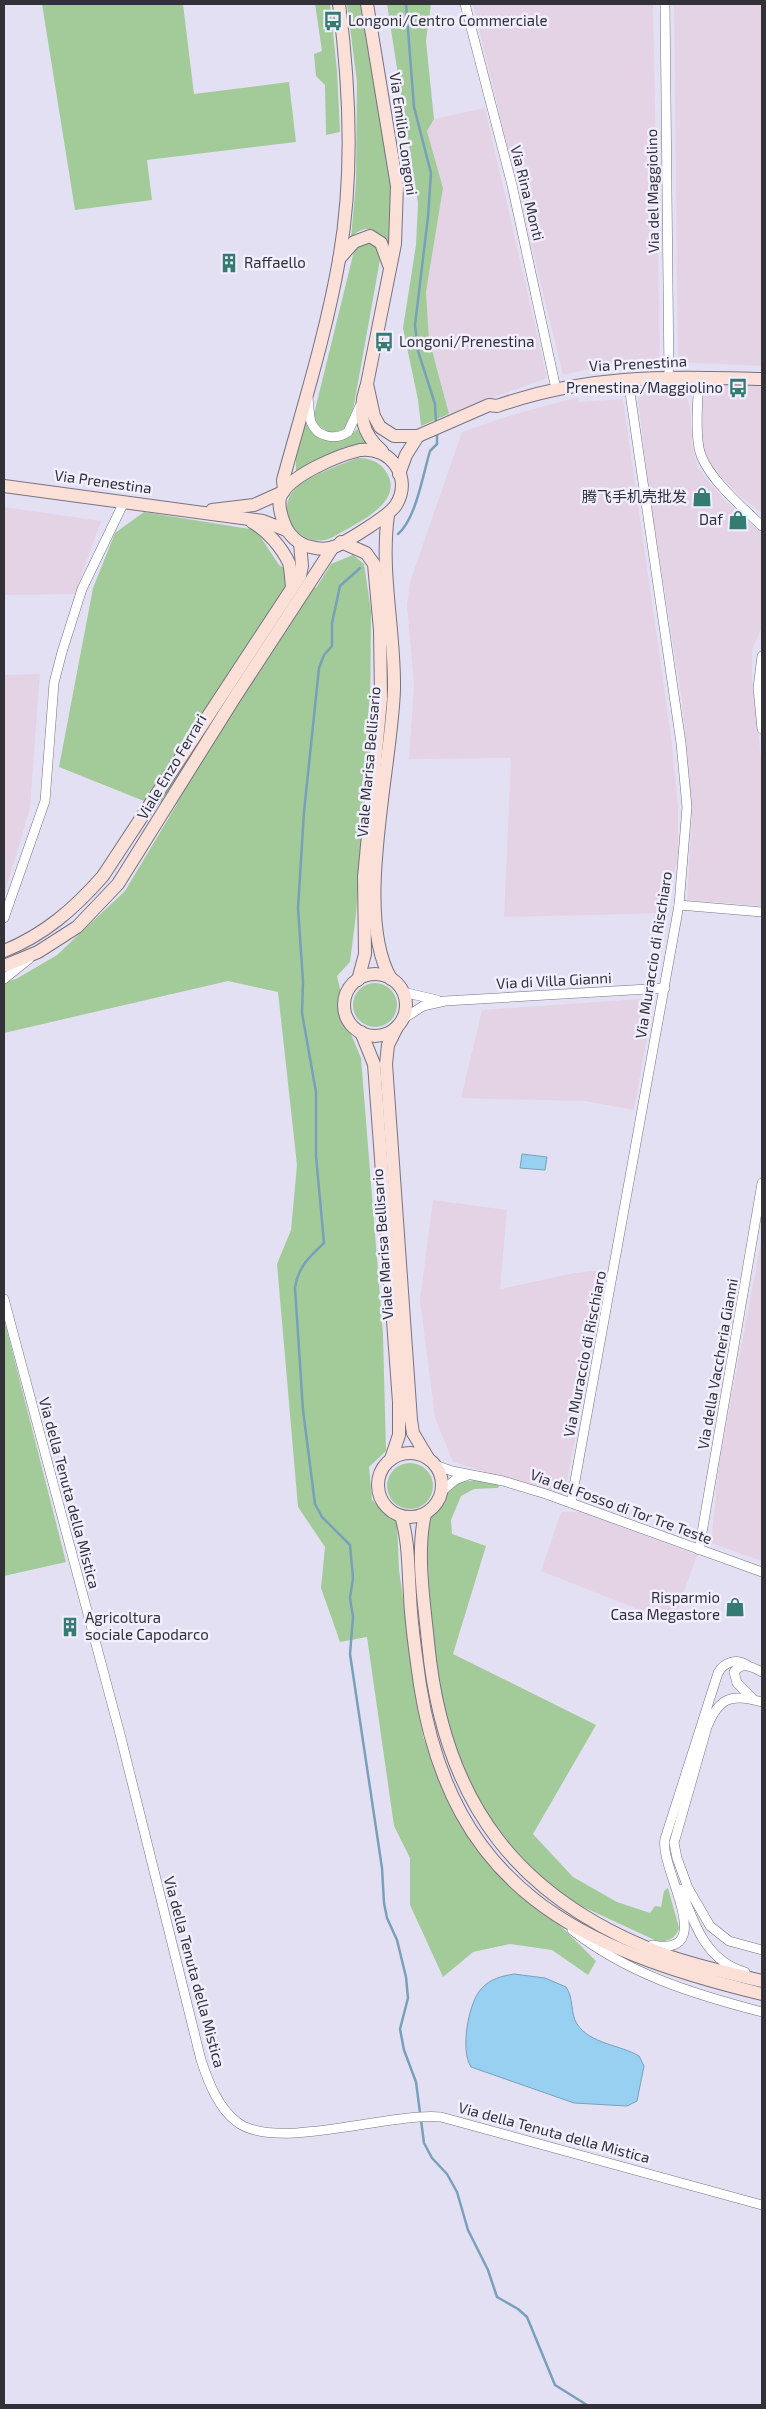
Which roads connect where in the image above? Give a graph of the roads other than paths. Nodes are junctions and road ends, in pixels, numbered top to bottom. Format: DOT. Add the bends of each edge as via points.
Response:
graph roads {
  1 [pos="339,4"];
  2 [pos="367,4"];
  3 [pos="465,4"];
  4 [pos="665,4"];
  5 [pos="339,259"];
  6 [pos="390,270"];
  7 [pos="669,378"];
  8 [pos="699,378"];
  9 [pos="628,379"];
  10 [pos="762,379"];
  11 [pos="367,384"];
  12 [pos="556,389"];
  13 [pos="308,390"];
  14 [pos="362,402"];
  15 [pos="418,436"];
  16 [pos="385,454"];
  17 [pos="400,474"];
  18 [pos="4,486"];
  19 [pos="283,491"];
  20 [pos="124,502"];
  21 [pos="197,511"];
  22 [pos="388,515"];
  23 [pos="248,520"];
  24 [pos="762,526"];
  25 [pos="286,530"];
  26 [pos="300,543"];
  27 [pos="337,545"];
  28 [pos="292,587"];
  29 [pos="762,656"];
  30 [pos="762,729"];
  31 [pos="679,905"];
  32 [pos="762,912"];
  33 [pos="4,918"];
  34 [pos="4,951"];
  35 [pos="38,952"];
  36 [pos="4,966"];
  37 [pos="4,979"];
  38 [pos="391,979"];
  39 [pos="358,980"];
  40 [pos="664,988"];
  41 [pos="403,992"];
  42 [pos="445,1001"];
  43 [pos="400,1023"];
  44 [pos="361,1032"];
  45 [pos="762,1183"];
  46 [pos="4,1299"];
  47 [pos="391,1459"];
  48 [pos="431,1462"];
  49 [pos="468,1475"];
  50 [pos="442,1491"];
  51 [pos="571,1503"];
  52 [pos="425,1514"];
  53 [pos="401,1516"];
  54 [pos="699,1550"];
  55 [pos="762,1572"];
  56 [pos="747,1665"];
  57 [pos="762,1672"];
  58 [pos="758,1700"];
  59 [pos="674,1843"];
  60 [pos="536,1902"];
  61 [pos="625,1938"];
  62 [pos="762,1950"];
  63 [pos="762,1976"];
  64 [pos="762,1982"];
  65 [pos="762,1994"];
  66 [pos="762,2012"];
  67 [pos="762,2205"];
  1 -- 5 [label="main road" via="349,122 347,190"];
  2 -- 6 [label="main road, Via Emilio Longoni" via="397,186 395,244"];
  3 -- 12 [label="street, Via Rina Monti" via="512,186"];
  4 -- 7 [label="street, Via del Maggiolino"];
  5 -- 6 [label="main road, Via Emilio Longoni" via="354,242 374,237 380,240 386,252"];
  5 -- 13 [label="main road"];
  6 -- 11 [label="main road, Via Emilio Longoni"];
  7 -- 8 [label="main road, Via Prenestina"];
  7 -- 9 [label="main road, Via Prenestina"];
  8 -- 10 [label="main road, Via Prenestina"];
  8 -- 24 [label="street" via="698,443 701,454 729,493"];
  9 -- 12 [label="main road, Via Prenestina"];
  9 -- 31 [label="street, Via Muraccio di Rischiaro" via="681,743 686,807"];
  11 -- 14 [label="main road"];
  11 -- 15 [label="main road, Via Emilio Longoni" via="374,416 380,427 394,436"];
  12 -- 15 [label="main road, Via Prenestina" via="497,406 489,405"];
  13 -- 14 [label="street" via="312,423 319,432 331,437 344,435 350,429"];
  13 -- 19 [label="main road" via="283,480"];
  14 -- 16 [label="main road" via="362,421 366,432 373,444"];
  15 -- 17 [label="main road" via="406,455"];
  16 -- 17 [label="main road"];
  16 -- 19 [label="main road" via="364,450 340,456 299,477"];
  17 -- 22 [label="main road" via="398,501"];
  18 -- 20 [label="main road, Via Prenestina"];
  19 -- 21 [label="main road, Via Prenestina" via="245,508"];
  19 -- 25 [label="main road" via="280,509"];
  20 -- 21 [label="main road, Via Prenestina"];
  20 -- 33 [label="street" via="82,589 62,652 54,683 45,801"];
  21 -- 23 [label="main road, Via Prenestina"];
  22 -- 27 [label="main road"];
  22 -- 38 [label="main road, Viale Marisa Bellisario" via="385,552 394,687 392,733 377,853 375,908 380,958"];
  23 -- 25 [label="main road, Via Prenestina" via="263,521"];
  23 -- 28 [label="main road" via="270,536 285,558 290,566"];
  25 -- 26 [label="main road"];
  26 -- 27 [label="main road" via="314,548"];
  26 -- 28 [label="main road, Viale Enzo Ferrari" via="302,572"];
  27 -- 35 [label="main road, Viale Enzo Ferrari" via="234,696 118,884 78,927"];
  27 -- 39 [label="main road, Viale Marisa Bellisario" via="366,553 374,564 382,669 380,732 364,877 365,954"];
  28 -- 34 [label="main road, Viale Enzo Ferrari" via="103,876 58,921"];
  29 -- 30 [label="street" via="758,688"];
  31 -- 32 [label="street"];
  31 -- 40 [label="street, Via Muraccio di Rischiaro"];
  35 -- 36 [label="main road, Viale Enzo Ferrari"];
  35 -- 37 [label="street"];
  38 -- 39 [label="main road" via="373,974"];
  38 -- 41 [label="main road"];
  39 -- 44 [label="main road" via="347,993 344,1006 350,1022"];
  40 -- 42 [label="street, Via di Villa Gianni"];
  40 -- 51 [label="street, Via Muraccio di Rischiaro"];
  41 -- 42 [label="street, Via di Villa Gianni"];
  41 -- 43 [label="main road" via="405,1006"];
  42 -- 43 [label="street, Via di Villa Gianni" via="423,1006"];
  43 -- 44 [label="main road" via="390,1033 380,1036"];
  43 -- 48 [label="main road, Viale Marisa Bellisario" via="388,1045 386,1064 413,1432"];
  44 -- 47 [label="main road, Viale Marisa Bellisario" via="374,1064 398,1392 399,1435"];
  45 -- 54 [label="street, Via della Vaccheria Gianni"];
  46 -- 67 [label="street, Via della Tenuta della Mistica" via="120,1734 201,2060 223,2108 245,2128 263,2132 300,2133 414,2117 441,2117"];
  47 -- 48 [label="main road" via="410,1453"];
  47 -- 53 [label="main road" via="384,1466 378,1486 384,1505"];
  48 -- 49 [label="street, Via del Fosso di Tor Tre Teste"];
  48 -- 50 [label="main road" via="440,1473"];
  49 -- 50 [label="street" via="455,1480"];
  49 -- 51 [label="street, Via del Fosso di Tor Tre Teste" via="503,1481"];
  50 -- 52 [label="main road"];
  51 -- 54 [label="street, Via del Fosso di Tor Tre Teste"];
  52 -- 53 [label="main road"];
  52 -- 61 [label="main road" via="421,1543 433,1682 446,1738 466,1789 491,1832 522,1868 568,1905"];
  53 -- 60 [label="main road" via="418,1668 429,1729 439,1762 476,1836 511,1880"];
  54 -- 55 [label="street, Via del Fosso di Tor Tre Teste"];
  56 -- 57 [label="street"];
  56 -- 58 [label="street" via="738,1667 734,1677 740,1687"];
  56 -- 61 [label="street" via="731,1662 718,1673 664,1842 665,1860 684,1917 684,1935 676,1943 664,1946"];
  58 -- 59 [label="street" via="729,1699 714,1711"];
  59 -- 62 [label="street" via="685,1880 710,1926 729,1941"];
  59 -- 63 [label="street" via="674,1870 703,1940 726,1964"];
  60 -- 65 [label="main road" via="583,1932 646,1961"];
  60 -- 66 [label="street" via="595,1947 639,1972 687,1991"];
  61 -- 64 [label="main road" via="687,1962"];
}
